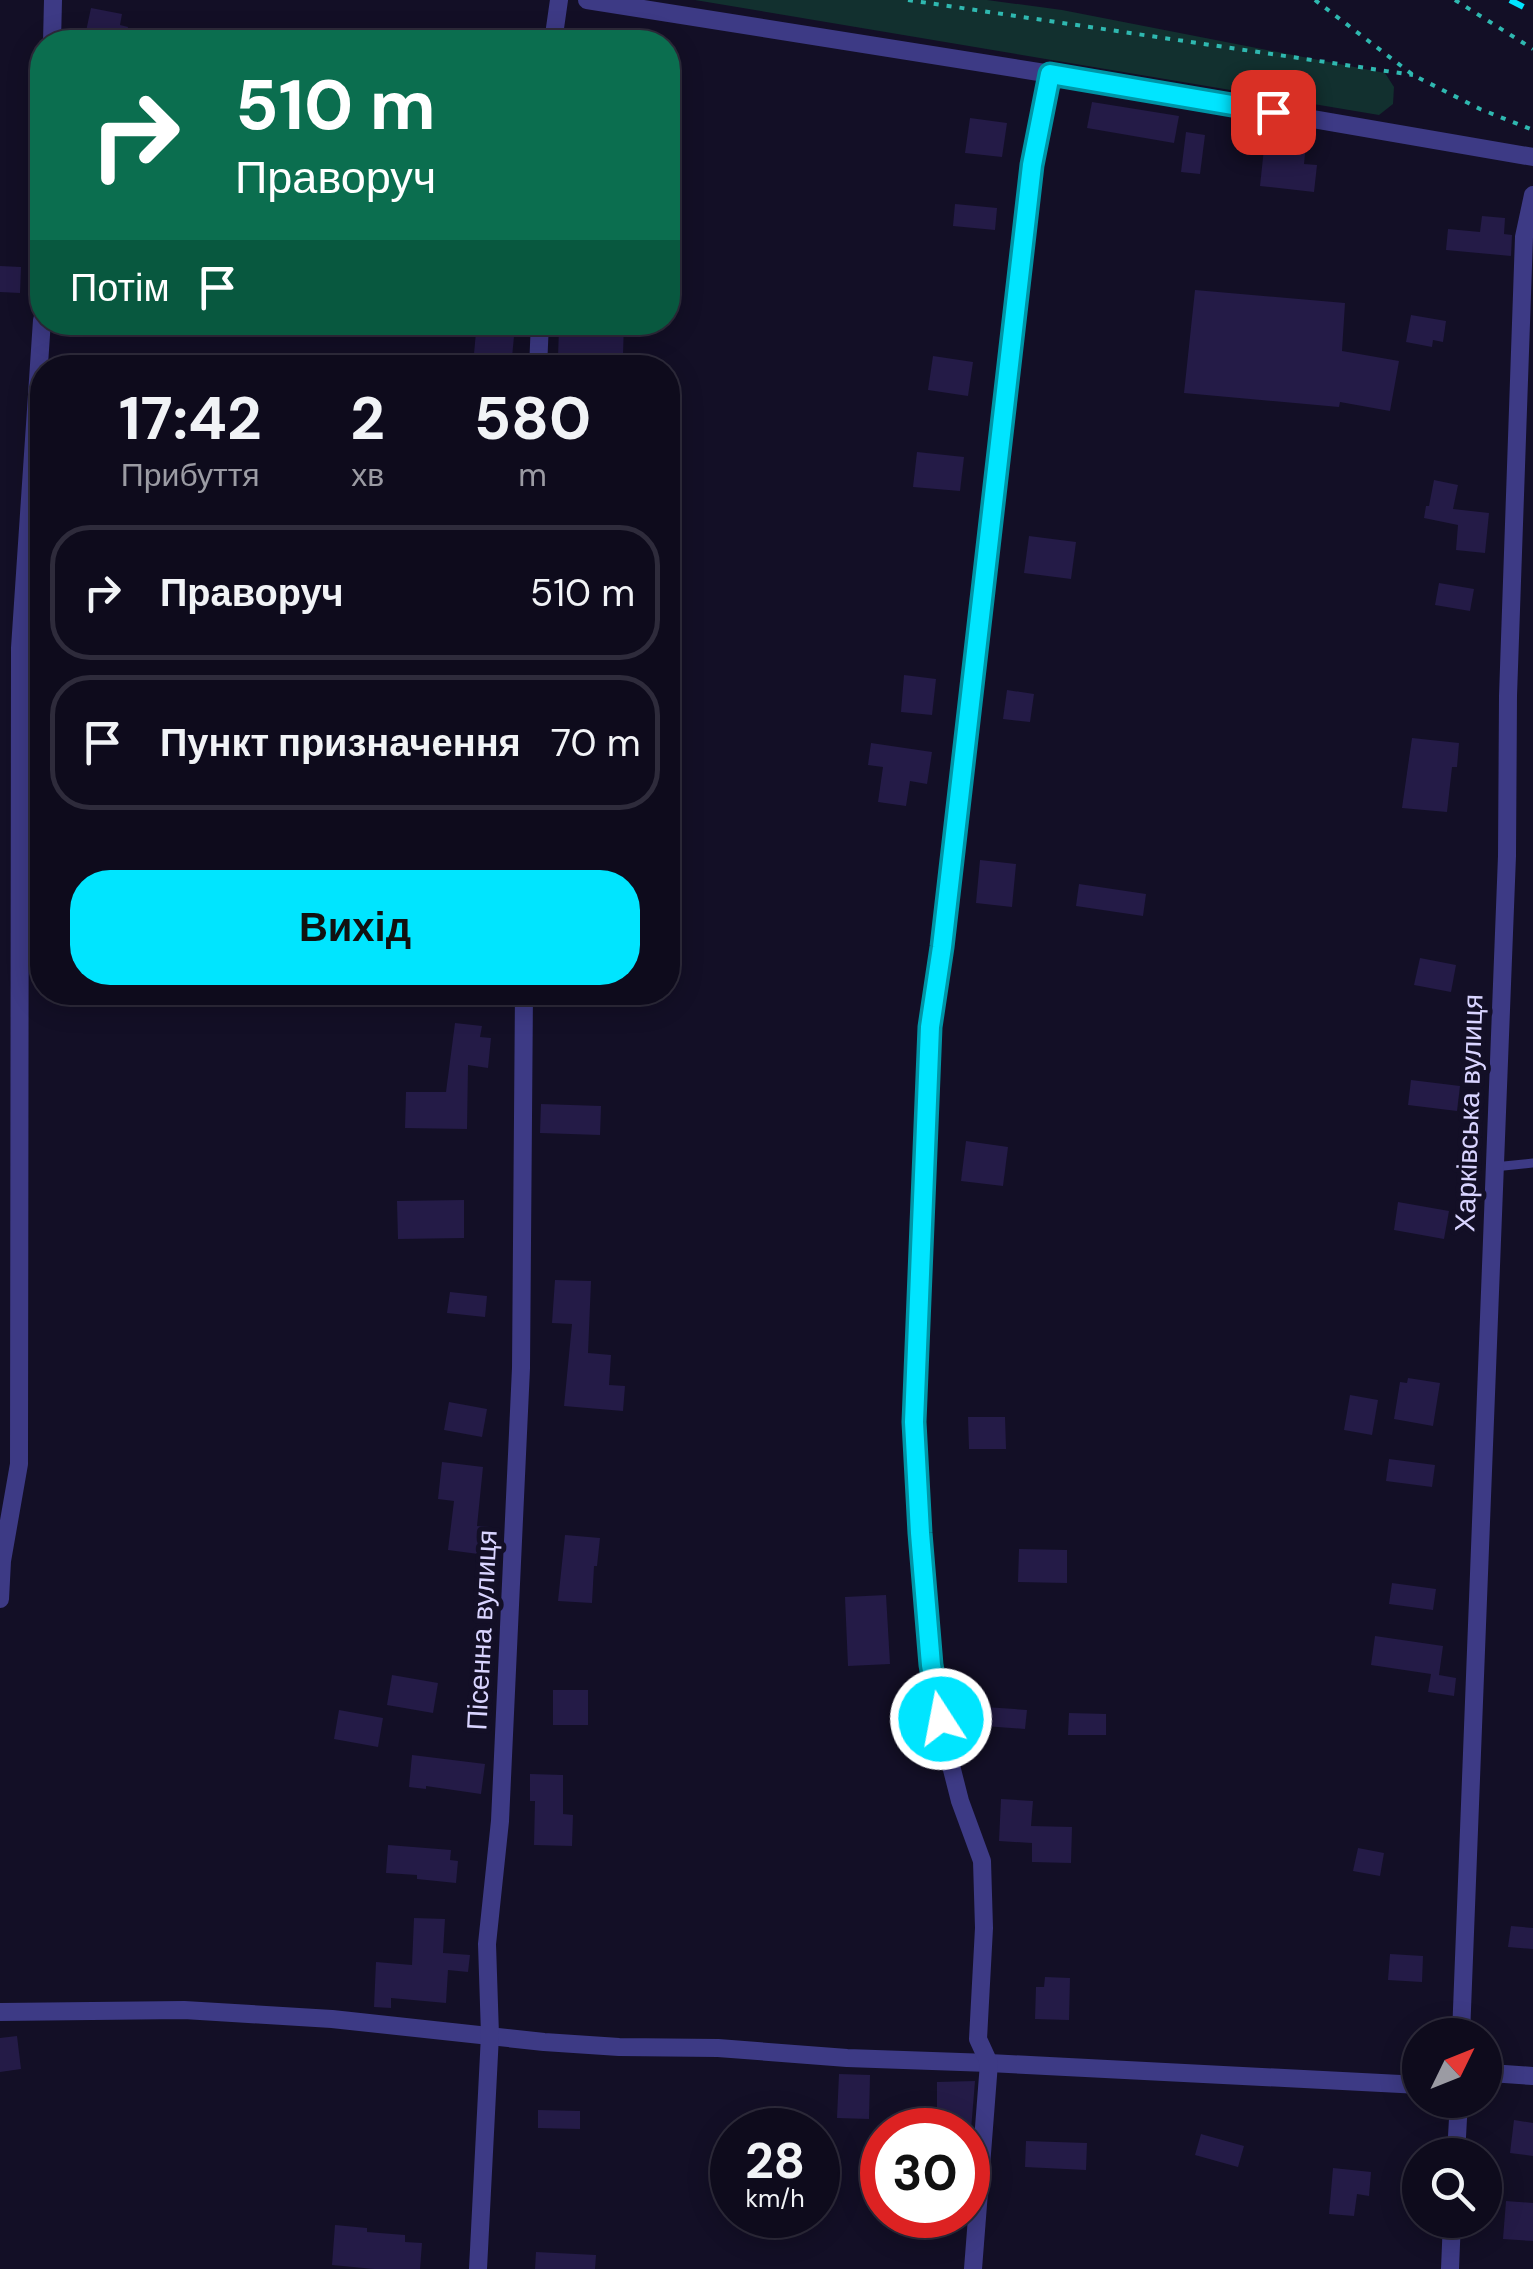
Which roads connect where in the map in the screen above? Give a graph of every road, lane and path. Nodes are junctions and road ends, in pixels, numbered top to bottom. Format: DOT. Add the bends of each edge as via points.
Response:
graph roads {
  1 [pos="52,0"];
  2 [pos="559,0"];
  3 [pos="587,0"];
  4 [pos="908,0"];
  5 [pos="1315,0"];
  6 [pos="1455,0"];
  7 [pos="52,30"];
  8 [pos="555,30"];
  9 [pos="1533,49"];
  10 [pos="1050,74"];
  11 [pos="1414,75"];
  12 [pos="1533,130"];
  13 [pos="1533,156"];
  14 [pos="1533,195"];
  15 [pos="30,499"];
  16 [pos="524,1005"];
  17 [pos="1533,1163"];
  18 [pos="1494,1167"];
  19 [pos="0,1599"];
  20 [pos="0,2012"];
  21 [pos="1462,2018"];
  22 [pos="490,2036"];
  23 [pos="990,2062"];
  24 [pos="1502,2074"];
  25 [pos="1533,2076"];
  26 [pos="1402,2084"];
  27 [pos="1451,2238"];
  28 [pos="478,2269"];
  29 [pos="973,2269"];
  30 [pos="1450,2269"];
  1 -- 7 [label="street"];
  2 -- 8 [label="street"];
  3 -- 10 [label="street"];
  4 -- 11 [label="path"];
  5 -- 11 [label="path"];
  6 -- 9 [label="path"];
  10 -- 13 [label="street"];
  10 -- 23 [label="street" via="1032,165 930,1027 914,1422 931,1665 956,1783 982,1861 978,2039"];
  11 -- 12 [label="path"];
  14 -- 18 [label="street, Харківська вулиця" via="1524,237"];
  15 -- 19 [label="street" via="20,648 18,1464"];
  16 -- 22 [label="street, Пісенна вулиця" via="521,1368 500,1821 487,1944"];
  17 -- 18 [label="lane"];
  18 -- 21 [label="street, Харківська вулиця"];
  20 -- 22 [label="street" via="184,2010"];
  22 -- 23 [label="street"];
  22 -- 28 [label="street, Пісенна вулиця"];
  23 -- 26 [label="street"];
  23 -- 29 [label="street"];
  24 -- 25 [label="street"];
  27 -- 30 [label="street"];
}
